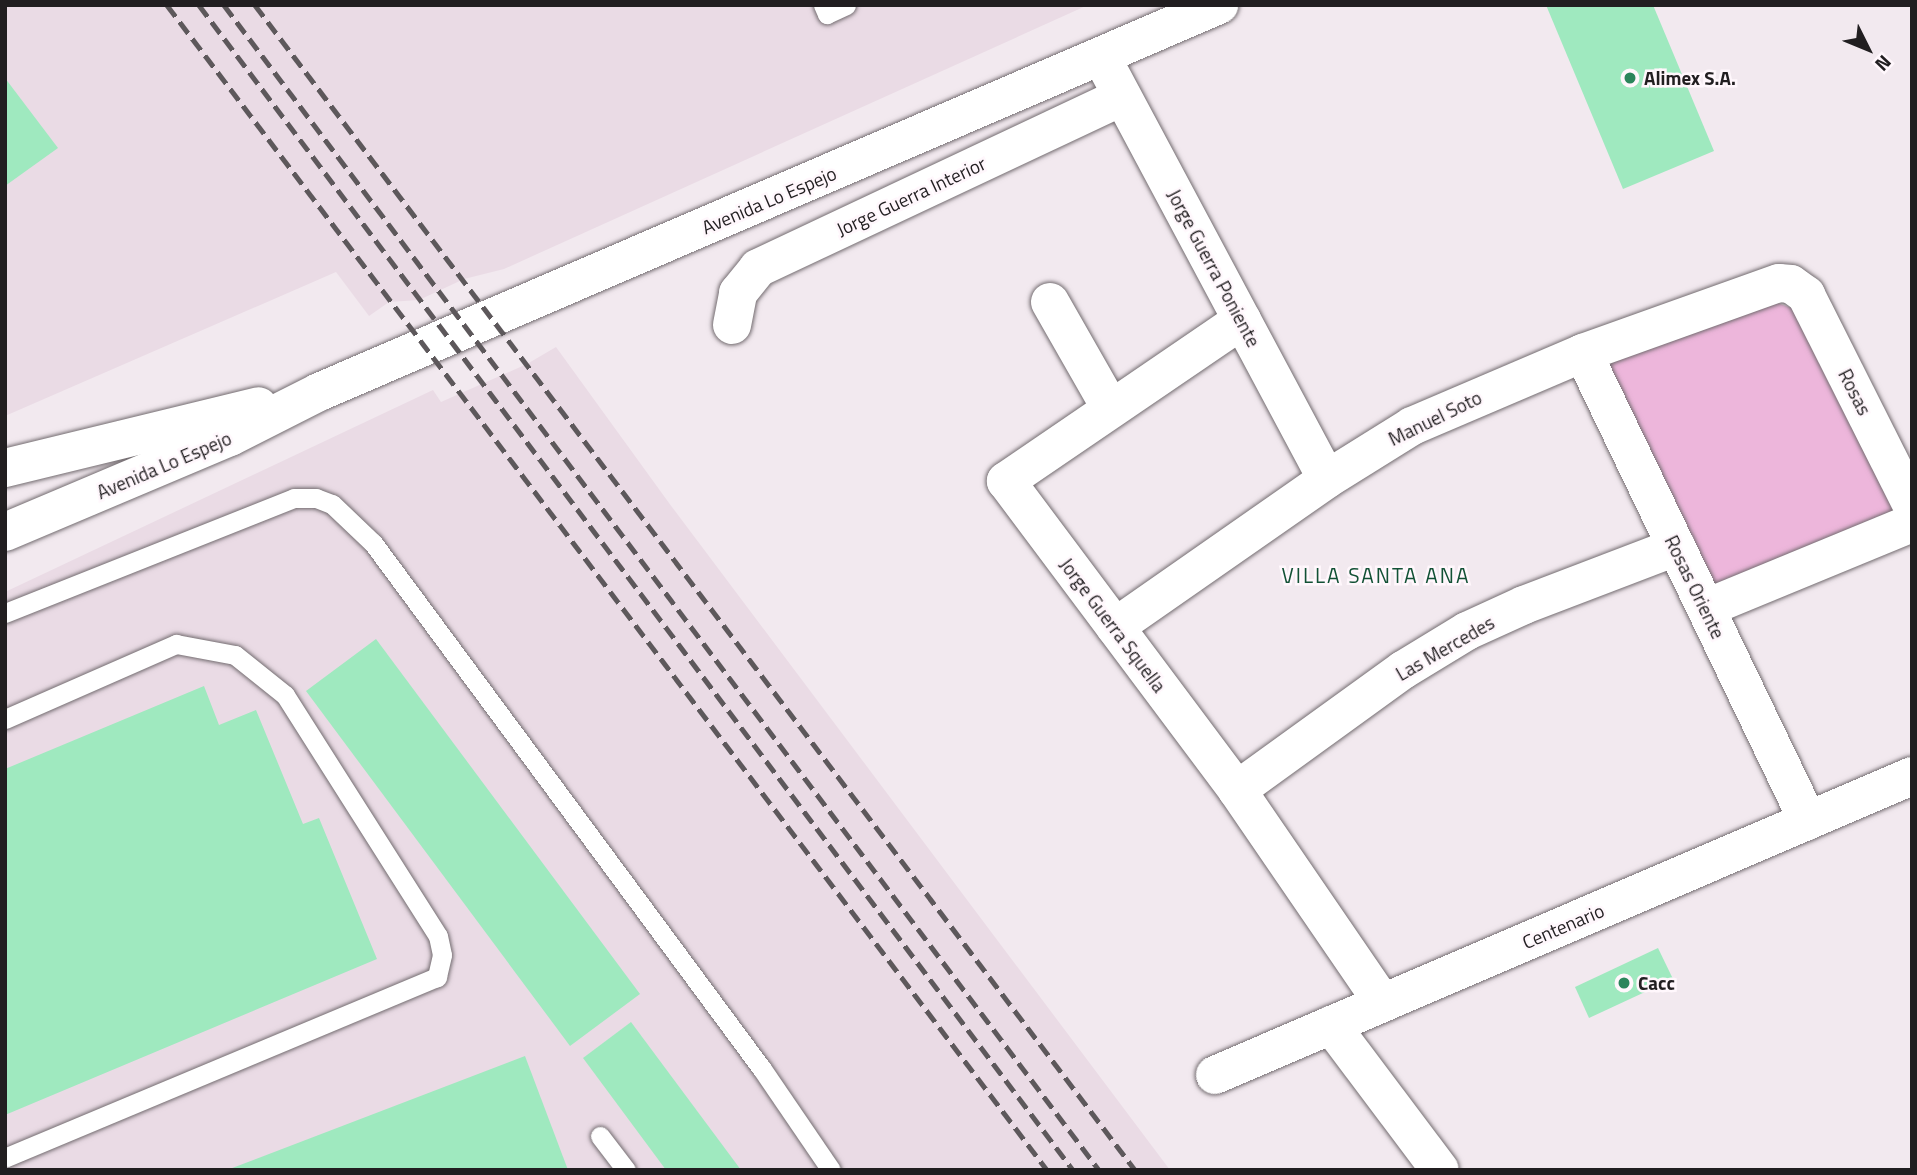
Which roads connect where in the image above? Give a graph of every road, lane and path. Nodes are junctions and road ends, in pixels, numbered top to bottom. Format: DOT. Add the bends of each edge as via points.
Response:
graph roads {
  1 [pos="823,5"];
  2 [pos="846,5"];
  3 [pos="1219,5"];
  4 [pos="1102,58"];
  5 [pos="1122,97"];
  6 [pos="1791,284"];
  7 [pos="1050,302"];
  8 [pos="1242,320"];
  9 [pos="732,325"];
  10 [pos="1583,354"];
  11 [pos="319,392"];
  12 [pos="1111,409"];
  13 [pos="5,468"];
  14 [pos="1327,479"];
  15 [pos="1912,506"];
  16 [pos="1912,523"];
  17 [pos="5,532"];
  18 [pos="1676,547"];
  19 [pos="1706,608"];
  20 [pos="5,613"];
  21 [pos="1115,627"];
  22 [pos="5,719"];
  23 [pos="1912,776"];
  24 [pos="1237,790"];
  25 [pos="1808,821"];
  26 [pos="1383,1003"];
  27 [pos="1331,1025"];
  28 [pos="1214,1075"];
  29 [pos="600,1136"];
  30 [pos="5,1158"];
  31 [pos="626,1170"];
  32 [pos="831,1170"];
  33 [pos="1440,1170"];
  1 -- 2 [label="lane" via="827,14"];
  3 -- 4 [label="street, Avenida Lo Espejo"];
  4 -- 5 [label="street, Jorge Guerra Poniente"];
  4 -- 11 [label="street, Avenida Lo Espejo"];
  5 -- 8 [label="street, Jorge Guerra Poniente"];
  5 -- 9 [label="street, Jorge Guerra Interior" via="758,268 738,293"];
  6 -- 10 [label="street, Manuel Soto" via="1768,285"];
  6 -- 15 [label="street, Rosas" via="1806,295"];
  7 -- 12 [label="street"];
  8 -- 12 [label="street, Jorge Guerra Squella"];
  8 -- 14 [label="street, Jorge Guerra Poniente"];
  10 -- 14 [label="street, Manuel Soto" via="1423,421"];
  10 -- 18 [label="street, Rosas Oriente"];
  11 -- 13 [label="street, Avenida Lo Espejo"];
  11 -- 17 [label="street, Avenida Lo Espejo" via="230,437"];
  12 -- 21 [label="street, Jorge Guerra Squella" via="1006,481"];
  14 -- 21 [label="street, Manuel Soto"];
  16 -- 19 [label="street"];
  18 -- 19 [label="street, Rosas Oriente"];
  18 -- 24 [label="street, Las Mercedes" via="1467,631 1403,670"];
  19 -- 25 [label="street, Rosas Oriente"];
  20 -- 32 [label="lane" via="294,498 316,498 344,512 373,543 762,1069"];
  21 -- 24 [label="street, Jorge Guerra Squella"];
  22 -- 30 [label="lane" via="176,644 236,655 285,695 438,936 442,955 437,977"];
  23 -- 25 [label="street, Centenario"];
  24 -- 26 [label="street, Jorge Guerra Squella"];
  25 -- 26 [label="street, Centenario"];
  26 -- 27 [label="street, Centenario"];
  27 -- 28 [label="street, Centenario"];
  27 -- 33 [label="street"];
  29 -- 31 [label="lane"];
}
